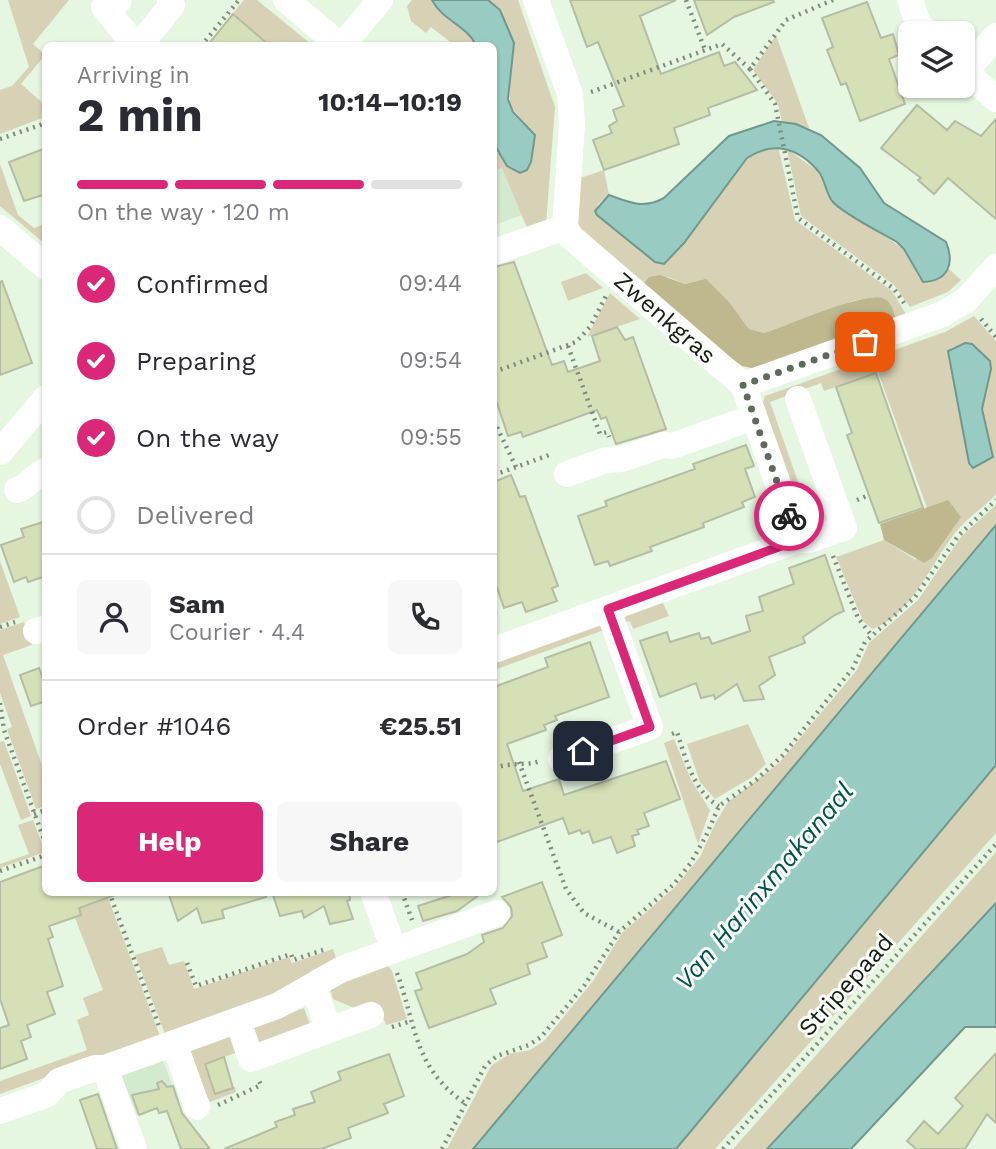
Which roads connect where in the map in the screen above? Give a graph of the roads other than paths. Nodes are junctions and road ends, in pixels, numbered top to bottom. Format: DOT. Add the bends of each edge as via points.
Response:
graph roads {
  1 [pos="170,0"];
  2 [pos="286,0"];
  3 [pos="380,0"];
  4 [pos="536,0"];
  5 [pos="910,0"];
  6 [pos="111,4"];
  7 [pos="917,21"];
  8 [pos="996,36"];
  9 [pos="135,42"];
  10 [pos="140,42"];
  11 [pos="336,42"];
  12 [pos="344,42"];
  13 [pos="975,59"];
  14 [pos="975,81"];
  15 [pos="996,99"];
  16 [pos="565,227"];
  17 [pos="0,228"];
  18 [pos="497,251"];
  19 [pos="42,264"];
  20 [pos="996,267"];
  21 [pos="743,385"];
  22 [pos="798,399"];
  23 [pos="42,403"];
  24 [pos="754,417"];
  25 [pos="0,452"];
  26 [pos="42,472"];
  27 [pos="568,474"];
  28 [pos="17,490"];
  29 [pos="798,540"];
  30 [pos="608,609"];
  31 [pos="497,645"];
  32 [pos="561,759"];
  33 [pos="374,896"];
  34 [pos="497,913"];
  35 [pos="391,951"];
  36 [pos="313,986"];
  37 [pos="371,1015"];
  38 [pos="238,1021"];
  39 [pos="329,1030"];
  40 [pos="170,1045"];
  41 [pos="105,1068"];
  42 [pos="197,1107"];
  43 [pos="0,1111"];
  44 [pos="134,1149"];
  1 -- 10 [label="street" via="172,5"];
  2 -- 11 [label="street"];
  3 -- 12 [label="street"];
  4 -- 16 [label="street" via="570,94"];
  5 -- 7 [label="street"];
  6 -- 9 [label="street"];
  8 -- 13 [label="street"];
  14 -- 15 [label="street"];
  16 -- 18 [label="street"];
  16 -- 21 [label="street, Zwenkgras"];
  17 -- 19 [label="street"];
  20 -- 21 [label="street" via="954,309"];
  21 -- 24 [label="street"];
  22 -- 29 [label="street" via="844,528"];
  23 -- 25 [label="street"];
  24 -- 27 [label="street" via="673,446 606,460"];
  24 -- 29 [label="street"];
  26 -- 28 [label="street"];
  29 -- 30 [label="street"];
  30 -- 31 [label="street"];
  30 -- 32 [label="street" via="650,727"];
  33 -- 35 [label="street"];
  34 -- 35 [label="street"];
  35 -- 36 [label="street" via="339,970"];
  36 -- 38 [label="street" via="287,1002"];
  36 -- 39 [label="street"];
  37 -- 39 [label="street"];
  38 -- 39 [label="street" via="251,1059"];
  38 -- 40 [label="street"];
  40 -- 41 [label="street"];
  40 -- 42 [label="street"];
  41 -- 43 [label="street" via="59,1081 46,1095"];
  41 -- 44 [label="street"];
}
